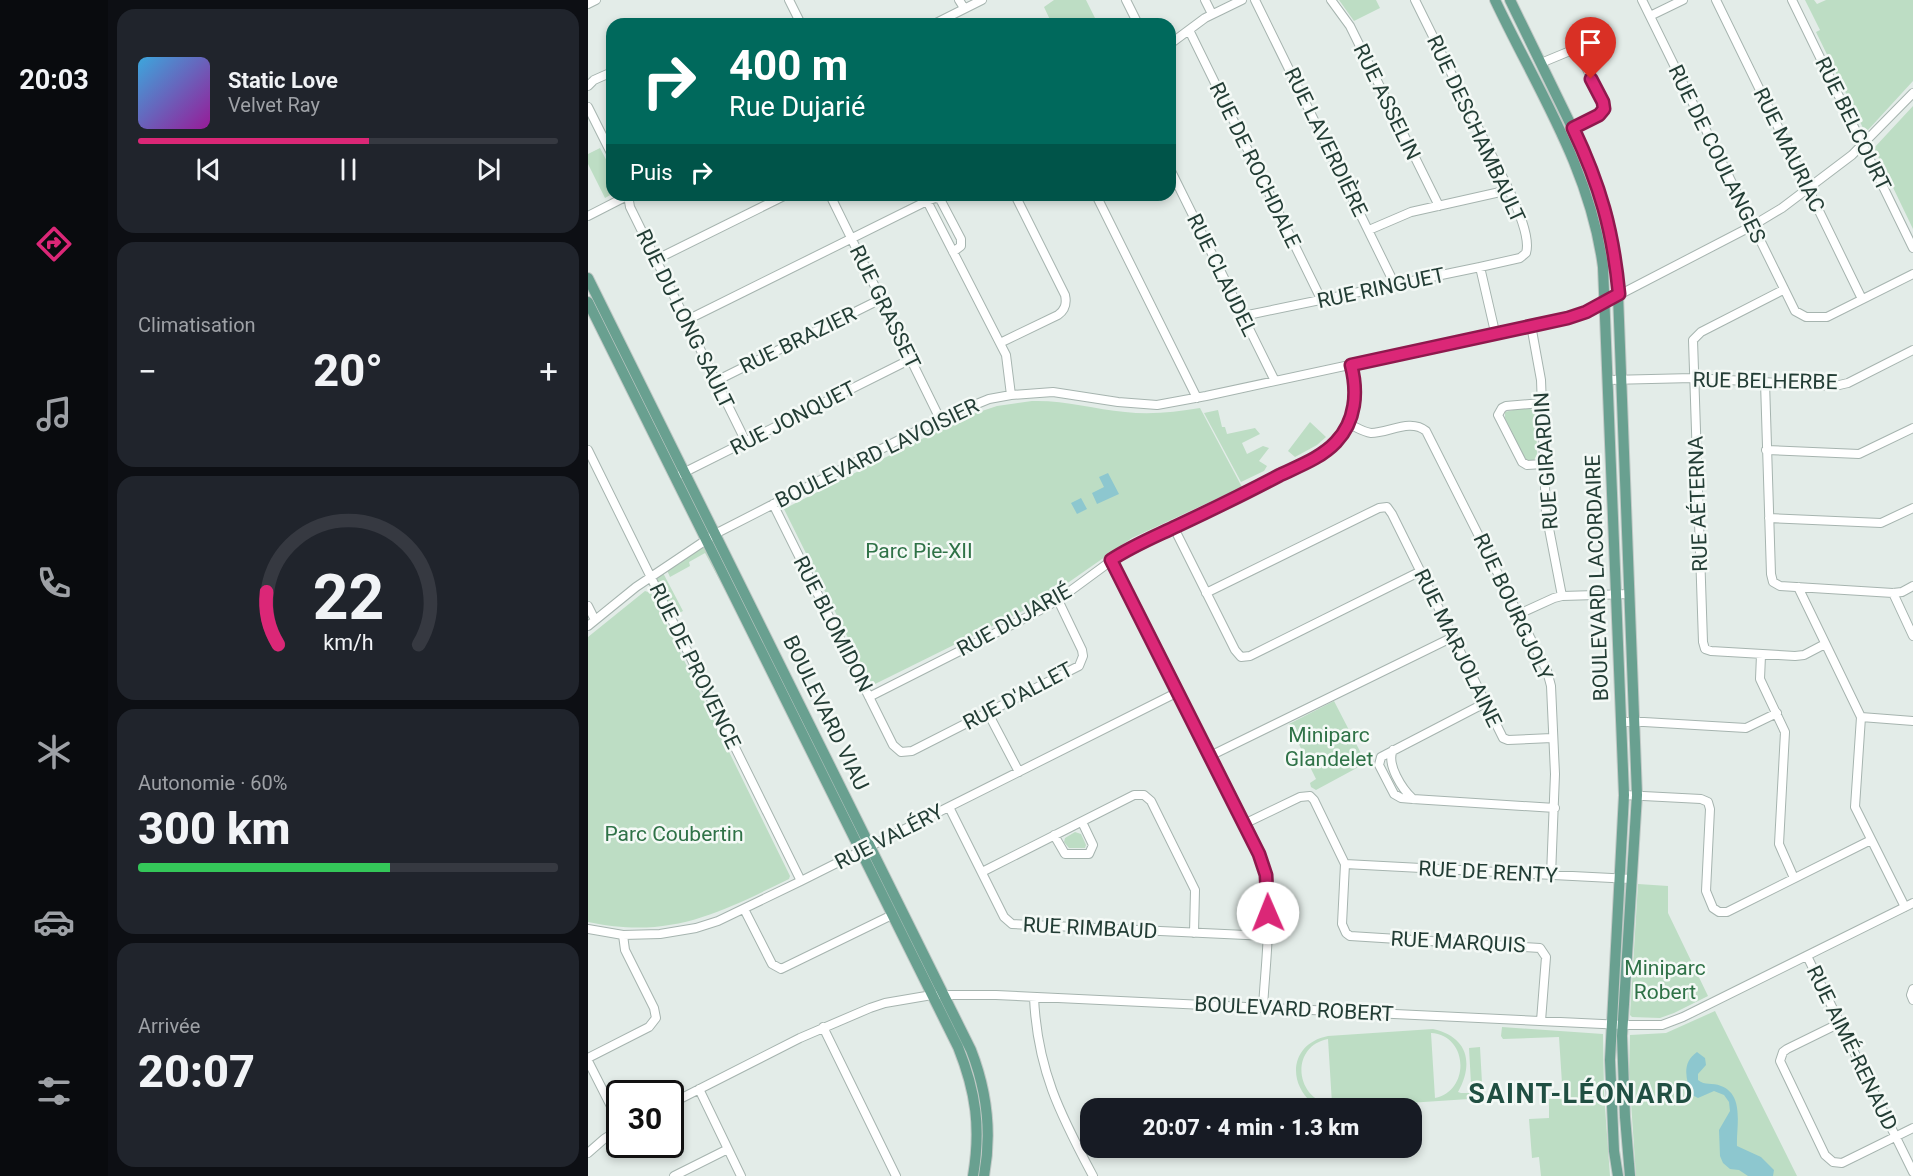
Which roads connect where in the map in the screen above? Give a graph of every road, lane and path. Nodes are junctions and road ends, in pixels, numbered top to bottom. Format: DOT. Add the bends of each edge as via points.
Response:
graph roads {
  1 [pos="596,0"];
  2 [pos="789,0"];
  3 [pos="982,0"];
  4 [pos="1126,0"];
  5 [pos="1205,0"];
  6 [pos="1242,0"];
  7 [pos="1255,0"];
  8 [pos="1330,0"];
  9 [pos="1415,0"];
  10 [pos="1496,0"];
  11 [pos="1510,0"];
  12 [pos="1642,0"];
  13 [pos="1683,0"];
  14 [pos="1716,0"];
  15 [pos="1792,0"];
  16 [pos="588,4"];
  17 [pos="962,4"];
  18 [pos="1212,14"];
  19 [pos="1650,16"];
  20 [pos="798,18"];
  21 [pos="942,18"];
  22 [pos="1135,18"];
  23 [pos="1189,30"];
  24 [pos="1176,40"];
  25 [pos="1541,63"];
  26 [pos="606,75"];
  27 [pos="588,86"];
  28 [pos="1913,93"];
  29 [pos="588,107"];
  30 [pos="1573,128"];
  31 [pos="606,143"];
  32 [pos="1863,146"];
  33 [pos="1176,181"];
  34 [pos="1509,190"];
  35 [pos="1809,190"];
  36 [pos="617,201"];
  37 [pos="630,201"];
  38 [pos="774,201"];
  39 [pos="833,201"];
  40 [pos="927,201"];
  41 [pos="942,201"];
  42 [pos="1018,201"];
  43 [pos="1099,201"];
  44 [pos="1439,206"];
  45 [pos="588,216"];
  46 [pos="1752,226"];
  47 [pos="1369,230"];
  48 [pos="852,238"];
  49 [pos="1913,248"];
  50 [pos="953,252"];
  51 [pos="1520,258"];
  52 [pos="655,260"];
  53 [pos="1480,267"];
  54 [pos="1913,274"];
  55 [pos="588,278"];
  56 [pos="1395,285"];
  57 [pos="1783,290"];
  58 [pos="1619,294"];
  59 [pos="591,299"];
  60 [pos="881,299"];
  61 [pos="1862,299"];
  62 [pos="1322,301"];
  63 [pos="1606,301"];
  64 [pos="1243,316"];
  65 [pos="686,321"];
  66 [pos="1531,325"];
  67 [pos="1495,332"];
  68 [pos="1000,343"];
  69 [pos="1913,350"];
  70 [pos="911,359"];
  71 [pos="1351,365"];
  72 [pos="1693,378"];
  73 [pos="1609,380"];
  74 [pos="1622,380"];
  75 [pos="716,381"];
  76 [pos="1275,381"];
  77 [pos="1765,382"];
  78 [pos="1011,395"];
  79 [pos="1197,398"];
  80 [pos="1542,403"];
  81 [pos="940,418"];
  82 [pos="1349,424"];
  83 [pos="1913,429"];
  84 [pos="746,442"];
  85 [pos="588,450"];
  86 [pos="1767,450"];
  87 [pos="1543,464"];
  88 [pos="680,475"];
  89 [pos="773,504"];
  90 [pos="1913,508"];
  91 [pos="1769,518"];
  92 [pos="1174,528"];
  93 [pos="710,537"];
  94 [pos="1111,560"];
  95 [pos="1421,572"];
  96 [pos="651,576"];
  97 [pos="1913,586"];
  98 [pos="1798,587"];
  99 [pos="1206,593"];
  100 [pos="1893,593"];
  101 [pos="1617,594"];
  102 [pos="1630,594"];
  103 [pos="1562,596"];
  104 [pos="1058,600"];
  105 [pos="588,606"];
  106 [pos="1519,614"];
  107 [pos="595,620"];
  108 [pos="588,626"];
  109 [pos="1913,636"];
  110 [pos="1453,637"];
  111 [pos="1825,644"];
  112 [pos="1761,655"];
  113 [pos="1178,692"];
  114 [pos="869,697"];
  115 [pos="1485,703"];
  116 [pos="988,713"];
  117 [pos="1777,714"];
  118 [pos="1861,717"];
  119 [pos="1913,721"];
  120 [pos="1622,722"];
  121 [pos="1635,722"];
  122 [pos="1552,738"];
  123 [pos="893,745"];
  124 [pos="1393,750"];
  125 [pos="1210,756"];
  126 [pos="1018,772"];
  127 [pos="1624,795"];
  128 [pos="1637,795"];
  129 [pos="1413,800"];
  130 [pos="949,807"];
  131 [pos="1555,808"];
  132 [pos="1082,822"];
  133 [pos="1244,824"];
  134 [pos="1054,835"];
  135 [pos="1871,840"];
  136 [pos="866,849"];
  137 [pos="1345,864"];
  138 [pos="982,872"];
  139 [pos="1551,875"];
  140 [pos="1794,878"];
  141 [pos="1619,879"];
  142 [pos="1631,879"];
  143 [pos="801,881"];
  144 [pos="1909,905"];
  145 [pos="744,909"];
  146 [pos="892,915"];
  147 [pos="588,929"];
  148 [pos="1194,933"];
  149 [pos="623,935"];
  150 [pos="1267,936"];
  151 [pos="1807,956"];
  152 [pos="1913,989"];
  153 [pos="938,995"];
  154 [pos="1034,997"];
  155 [pos="1913,1000"];
  156 [pos="1263,1008"];
  157 [pos="1542,1021"];
  158 [pos="1840,1023"];
  159 [pos="1610,1024"];
  160 [pos="1623,1025"];
  161 [pos="823,1027"];
  162 [pos="588,1059"];
  163 [pos="699,1089"];
  164 [pos="606,1096"];
  165 [pos="684,1097"];
  166 [pos="1913,1128"];
  167 [pos="1896,1136"];
  168 [pos="606,1137"];
  169 [pos="728,1149"];
  170 [pos="588,1153"];
  171 [pos="1913,1172"];
  172 [pos="674,1176"];
  173 [pos="741,1176"];
  174 [pos="896,1176"];
  175 [pos="973,1176"];
  176 [pos="984,1176"];
  177 [pos="1093,1176"];
  178 [pos="1618,1176"];
  179 [pos="1630,1176"];
  1 -- 16 [label="street"];
  2 -- 20 [label="street"];
  3 -- 17 [label="street"];
  4 -- 22 [label="street"];
  5 -- 18 [label="street"];
  6 -- 18 [label="street"];
  7 -- 47 [label="street, RUE LAVERDIÈRE"];
  8 -- 44 [label="street, RUE ASSELIN" via="1350,26"];
  9 -- 34 [label="street, RUE DESCHAMBAULT"];
  10 -- 63 [label="main road, BOULEVARD LACORDAIRE" via="1585,186 1600,245"];
  11 -- 25 [label="main road, BOULEVARD LACORDAIRE"];
  12 -- 19 [label="street, RUE DE COULANGES"];
  13 -- 19 [label="street"];
  14 -- 35 [label="street, RUE MAURIAC"];
  15 -- 32 [label="street, RUE BELCOURT"];
  17 -- 21 [label="street"];
  18 -- 23 [label="street"];
  19 -- 46 [label="street, RUE DE COULANGES"];
  23 -- 24 [label="street"];
  23 -- 62 [label="street, RUE DE ROCHDALE"];
  25 -- 30 [label="main road, BOULEVARD LACORDAIRE"];
  25 -- 30 [label="street" via="1570,51 1580,55 1605,106 1602,112"];
  26 -- 27 [label="street"];
  28 -- 32 [label="street, BOULEVARD LAVOISIER"];
  29 -- 31 [label="street"];
  30 -- 58 [label="main road, BOULEVARD LACORDAIRE" via="1607,215"];
  32 -- 35 [label="street, BOULEVARD LAVOISIER"];
  32 -- 49 [label="street, RUE BELCOURT"];
  33 -- 64 [label="street, RUE CLAUDEL"];
  34 -- 44 [label="street"];
  34 -- 51 [label="street, RUE DESCHAMBAULT" via="1527,245"];
  35 -- 46 [label="street, BOULEVARD LAVOISIER"];
  35 -- 61 [label="street, RUE MAURIAC"];
  36 -- 45 [label="street"];
  37 -- 52 [label="street, RUE DU LONG SAULT"];
  38 -- 52 [label="street"];
  39 -- 48 [label="street, RUE GRASSET"];
  40 -- 48 [label="street"];
  40 -- 50 [label="street"];
  41 -- 50 [label="street" via="961,239 961,246"];
  42 -- 68 [label="street" via="1066,302 1058,315"];
  43 -- 79 [label="street"];
  44 -- 47 [label="street" via="1404,214"];
  46 -- 57 [label="street, RUE DE COULANGES"];
  46 -- 58 [label="street, BOULEVARD LAVOISIER"];
  47 -- 56 [label="street, RUE LAVERDIÈRE"];
  48 -- 60 [label="street, RUE GRASSET"];
  48 -- 65 [label="street"];
  50 -- 68 [label="street"];
  51 -- 53 [label="street, RUE RINGUET"];
  52 -- 65 [label="street, RUE DU LONG SAULT"];
  53 -- 56 [label="street, RUE RINGUET"];
  53 -- 67 [label="street"];
  54 -- 61 [label="street"];
  55 -- 59 [label="main road, BOULEVARD VIAU"];
  56 -- 62 [label="street, RUE RINGUET"];
  57 -- 61 [label="street, RUE DE COULANGES" via="1792,308 1802,316 1827,317"];
  57 -- 72 [label="street, RUE AÉTERNA" via="1694,337"];
  58 -- 63 [label="street, BOULEVARD LAVOISIER"];
  58 -- 74 [label="main road, BOULEVARD LACORDAIRE"];
  59 -- 88 [label="main road, BOULEVARD VIAU"];
  60 -- 70 [label="street, RUE GRASSET"];
  60 -- 75 [label="street, RUE BRAZIER"];
  62 -- 64 [label="street, RUE RINGUET"];
  63 -- 66 [label="street, BOULEVARD LAVOISIER" via="1568,318"];
  63 -- 73 [label="main road, BOULEVARD LACORDAIRE"];
  64 -- 76 [label="street, RUE CLAUDEL"];
  65 -- 75 [label="street, RUE DU LONG SAULT"];
  66 -- 67 [label="street, BOULEVARD LAVOISIER"];
  66 -- 80 [label="street, RUE GIRARDIN"];
  67 -- 71 [label="street, BOULEVARD LAVOISIER"];
  68 -- 78 [label="street" via="1007,361"];
  69 -- 77 [label="street, RUE BELHERBE" via="1841,386"];
  70 -- 81 [label="street, RUE GRASSET"];
  70 -- 84 [label="street, RUE JONQUET"];
  71 -- 76 [label="street, BOULEVARD LAVOISIER"];
  71 -- 82 [label="street, RUE DUJARIÉ" via="1356,389"];
  72 -- 74 [label="street, RUE BELHERBE"];
  72 -- 77 [label="street, RUE BELHERBE"];
  72 -- 112 [label="street, RUE AÉTERNA" via="1704,646 1712,651"];
  73 -- 74 [label="street, RUE BELHERBE"];
  73 -- 101 [label="main road, BOULEVARD LACORDAIRE"];
  74 -- 102 [label="main road, BOULEVARD LACORDAIRE"];
  75 -- 84 [label="street, RUE DU LONG SAULT"];
  76 -- 79 [label="street, BOULEVARD LAVOISIER"];
  77 -- 86 [label="street"];
  78 -- 79 [label="street, BOULEVARD LAVOISIER" via="1053,392 1147,404"];
  78 -- 81 [label="street, BOULEVARD LAVOISIER" via="975,403"];
  80 -- 87 [label="street, RUE GIRARDIN"];
  80 -- 87 [label="street" via="1506,406 1498,415 1522,462"];
  81 -- 89 [label="street, BOULEVARD LAVOISIER"];
  82 -- 92 [label="street, RUE DUJARIÉ" via="1322,454"];
  82 -- 106 [label="street, RUE BOURGJOLY" via="1368,432 1411,425 1426,431"];
  83 -- 86 [label="street" via="1859,454"];
  84 -- 88 [label="street, RUE JONQUET"];
  85 -- 96 [label="street, RUE DE PROVENCE"];
  86 -- 91 [label="street"];
  87 -- 103 [label="street, RUE GIRARDIN" via="1546,513"];
  88 -- 93 [label="main road, BOULEVARD VIAU"];
  89 -- 93 [label="street, BOULEVARD LAVOISIER"];
  89 -- 114 [label="street, RUE BLOMIDON"];
  90 -- 91 [label="street" via="1881,523"];
  91 -- 98 [label="street" via="1771,578 1780,586"];
  92 -- 94 [label="street, RUE DUJARIÉ"];
  92 -- 99 [label="street"];
  93 -- 96 [label="street, BOULEVARD LAVOISIER"];
  93 -- 136 [label="main road, BOULEVARD VIAU"];
  94 -- 104 [label="street, RUE DUJARIÉ"];
  94 -- 113 [label="street"];
  95 -- 99 [label="street" via="1241,657"];
  95 -- 99 [label="street, RUE MARJOLAINE" via="1387,507"];
  95 -- 110 [label="street, RUE MARJOLAINE"];
  96 -- 107 [label="street, BOULEVARD LAVOISIER"];
  96 -- 143 [label="street, RUE DE PROVENCE"];
  97 -- 100 [label="street"];
  98 -- 100 [label="street"];
  98 -- 111 [label="street"];
  100 -- 109 [label="street"];
  101 -- 102 [label="street"];
  101 -- 103 [label="street"];
  101 -- 120 [label="main road, BOULEVARD LACORDAIRE"];
  102 -- 121 [label="main road, BOULEVARD LACORDAIRE"];
  103 -- 106 [label="street"];
  104 -- 114 [label="street, RUE DUJARIÉ"];
  104 -- 116 [label="street, RUE D'ALLET" via="1082,650 1079,666"];
  105 -- 107 [label="street"];
  106 -- 122 [label="street, RUE BOURGJOLY" via="1549,677"];
  107 -- 108 [label="street, BOULEVARD LAVOISIER"];
  110 -- 115 [label="street, RUE MARJOLAINE"];
  110 -- 125 [label="street"];
  111 -- 112 [label="street, RUE AÉTERNA" via="1800,656"];
  111 -- 118 [label="street"];
  112 -- 117 [label="street" via="1760,679"];
  113 -- 125 [label="street"];
  113 -- 126 [label="street, RUE VALÉRY"];
  114 -- 123 [label="street, RUE BLOMIDON"];
  115 -- 122 [label="street, RUE MARJOLAINE" via="1505,740"];
  115 -- 124 [label="street"];
  116 -- 123 [label="street, RUE D'ALLET" via="912,751 901,752"];
  116 -- 126 [label="street"];
  117 -- 121 [label="street" via="1744,729"];
  117 -- 140 [label="street" via="1786,738 1779,844"];
  118 -- 119 [label="street"];
  118 -- 135 [label="street" via="1855,807"];
  120 -- 121 [label="street"];
  120 -- 127 [label="main road, BOULEVARD LACORDAIRE"];
  121 -- 128 [label="main road, BOULEVARD LACORDAIRE"];
  122 -- 131 [label="street, RUE BOURGJOLY"];
  124 -- 129 [label="street" via="1390,762"];
  124 -- 129 [label="street" via="1381,757 1379,765 1394,794"];
  125 -- 133 [label="street"];
  126 -- 130 [label="street, RUE VALÉRY"];
  127 -- 128 [label="street"];
  127 -- 141 [label="main road, BOULEVARD LACORDAIRE"];
  128 -- 140 [label="street" via="1708,802 1706,891 1719,912 1727,912"];
  128 -- 142 [label="main road, BOULEVARD LACORDAIRE"];
  129 -- 131 [label="street"];
  130 -- 136 [label="street, RUE VALÉRY"];
  130 -- 138 [label="street, RUE RIMBAUD"];
  131 -- 139 [label="street, RUE BOURGJOLY"];
  132 -- 134 [label="street"];
  132 -- 134 [label="street" via="1094,845 1089,854 1065,854"];
  132 -- 148 [label="street" via="1134,795 1144,795 1151,801 1195,890"];
  133 -- 137 [label="street" via="1310,796"];
  133 -- 150 [label="street" via="1266,875"];
  134 -- 138 [label="street"];
  135 -- 140 [label="street"];
  135 -- 144 [label="street"];
  136 -- 143 [label="street, RUE VALÉRY"];
  136 -- 146 [label="main road, BOULEVARD VIAU"];
  136 -- 153 [label="main road, BOULEVARD VIAU"];
  137 -- 139 [label="street, RUE DE RENTY"];
  137 -- 157 [label="street, RUE MARQUIS" via="1342,924 1346,933 1540,948 1546,957"];
  138 -- 148 [label="street, RUE RIMBAUD" via="1011,924"];
  139 -- 141 [label="street, RUE DE RENTY"];
  141 -- 142 [label="street, RUE DE RENTY"];
  141 -- 159 [label="main road, BOULEVARD LACORDAIRE"];
  142 -- 160 [label="main road, BOULEVARD LACORDAIRE"];
  143 -- 145 [label="street, RUE VALÉRY"];
  144 -- 151 [label="street, BOULEVARD ROBERT"];
  145 -- 146 [label="street" via="772,964 781,969"];
  145 -- 149 [label="street, RUE VALÉRY" via="680,932"];
  146 -- 153 [label="main road, BOULEVARD VIAU"];
  147 -- 149 [label="street, RUE VALÉRY"];
  148 -- 150 [label="street, RUE RIMBAUD"];
  149 -- 162 [label="street" via="625,950 657,1018 649,1027"];
  150 -- 156 [label="street"];
  151 -- 158 [label="street, RUE AIMÉ-RENAUD"];
  151 -- 160 [label="street, BOULEVARD ROBERT" via="1672,1022"];
  152 -- 155 [label="street"];
  153 -- 154 [label="street, BOULEVARD ROBERT"];
  153 -- 161 [label="street, BOULEVARD ROBERT" via="883,1004"];
  153 -- 175 [label="main road, BOULEVARD VIAU" via="972,1085 978,1131"];
  153 -- 176 [label="main road, BOULEVARD VIAU" via="971,1050 984,1093 988,1131"];
  154 -- 156 [label="street, BOULEVARD ROBERT"];
  154 -- 177 [label="street" via="1045,1073 1056,1104"];
  156 -- 157 [label="street, BOULEVARD ROBERT"];
  157 -- 159 [label="street, BOULEVARD ROBERT"];
  158 -- 167 [label="street, RUE AIMÉ-RENAUD"];
  158 -- 167 [label="street" via="1781,1056 1781,1066 1825,1155 1842,1163"];
  159 -- 160 [label="street, BOULEVARD ROBERT"];
  159 -- 178 [label="main road, BOULEVARD LACORDAIRE" via="1611,1106"];
  160 -- 179 [label="main road, BOULEVARD LACORDAIRE" via="1622,1070"];
  161 -- 163 [label="street, BOULEVARD ROBERT"];
  161 -- 174 [label="street"];
  162 -- 164 [label="street"];
  163 -- 165 [label="street, BOULEVARD ROBERT"];
  163 -- 169 [label="street"];
  166 -- 167 [label="street"];
  167 -- 171 [label="street, RUE AIMÉ-RENAUD"];
  168 -- 170 [label="street"];
  169 -- 172 [label="street"];
  169 -- 173 [label="street"];
}
